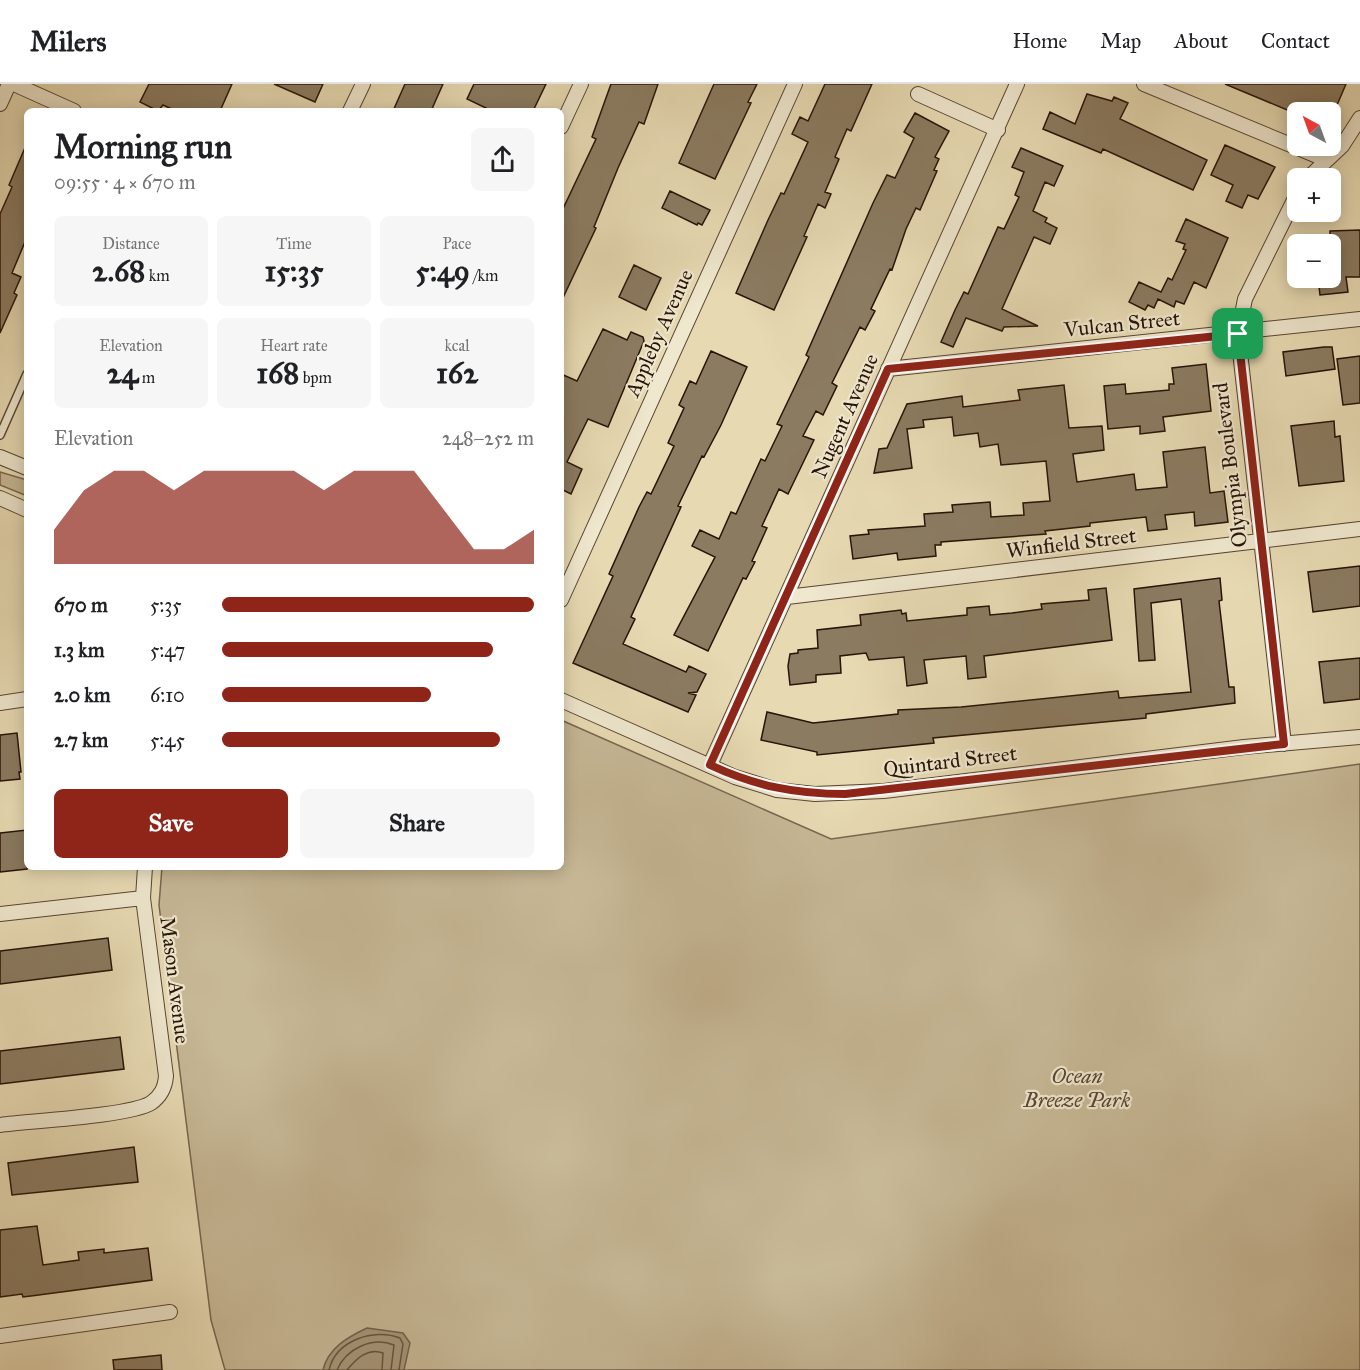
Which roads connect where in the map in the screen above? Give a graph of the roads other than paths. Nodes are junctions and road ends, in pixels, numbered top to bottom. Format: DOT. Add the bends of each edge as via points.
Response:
graph roads {
  1 [pos="9,84"];
  2 [pos="14,84"];
  3 [pos="363,84"];
  4 [pos="581,84"];
  5 [pos="795,84"];
  6 [pos="1017,84"];
  7 [pos="1144,84"];
  8 [pos="918,94"];
  9 [pos="0,104"];
  10 [pos="68,108"];
  11 [pos="351,108"];
  12 [pos="1360,118"];
  13 [pos="564,120"];
  14 [pos="998,130"];
  15 [pos="1327,160"];
  16 [pos="1319,168"];
  17 [pos="1287,214"];
  18 [pos="1360,319"];
  19 [pos="1238,334"];
  20 [pos="888,369"];
  21 [pos="24,381"];
  22 [pos="0,435"];
  23 [pos="0,457"];
  24 [pos="24,467"];
  25 [pos="0,498"];
  26 [pos="24,509"];
  27 [pos="1360,530"];
  28 [pos="1260,542"];
  29 [pos="564,593"];
  30 [pos="787,597"];
  31 [pos="24,699"];
  32 [pos="564,701"];
  33 [pos="0,703"];
  34 [pos="1360,737"];
  35 [pos="1284,744"];
  36 [pos="710,765"];
  37 [pos="145,870"];
  38 [pos="143,897"];
  39 [pos="0,914"];
  40 [pos="0,1125"];
  41 [pos="170,1312"];
  42 [pos="0,1336"];
  1 -- 9 [label="street"];
  2 -- 10 [label="street"];
  3 -- 11 [label="street"];
  4 -- 13 [label="street"];
  5 -- 29 [label="street, Appleby Avenue"];
  6 -- 14 [label="street, Nugent Avenue"];
  7 -- 15 [label="street"];
  8 -- 14 [label="street"];
  12 -- 15 [label="street" via="1342,146"];
  14 -- 20 [label="street, Nugent Avenue"];
  15 -- 16 [label="street"];
  17 -- 19 [label="street, Olympia Boulevard" via="1245,299"];
  18 -- 19 [label="street, Vulcan Street"];
  19 -- 20 [label="street, Vulcan Street"];
  19 -- 28 [label="street, Olympia Boulevard"];
  20 -- 30 [label="street, Nugent Avenue"];
  21 -- 22 [label="lane"];
  23 -- 24 [label="street"];
  25 -- 26 [label="street"];
  27 -- 28 [label="street, Winfield Street"];
  28 -- 30 [label="street, Winfield Street"];
  28 -- 35 [label="street, Olympia Boulevard"];
  30 -- 36 [label="street, Nugent Avenue"];
  31 -- 33 [label="street"];
  32 -- 36 [label="street, Quintard Street"];
  34 -- 35 [label="street, Quintard Street"];
  35 -- 36 [label="street, Quintard Street" via="845,794 777,790"];
  37 -- 38 [label="street, Mason Avenue"];
  38 -- 39 [label="street"];
  38 -- 40 [label="street, Mason Avenue" via="165,1088 139,1108"];
  41 -- 42 [label="street"];
}
